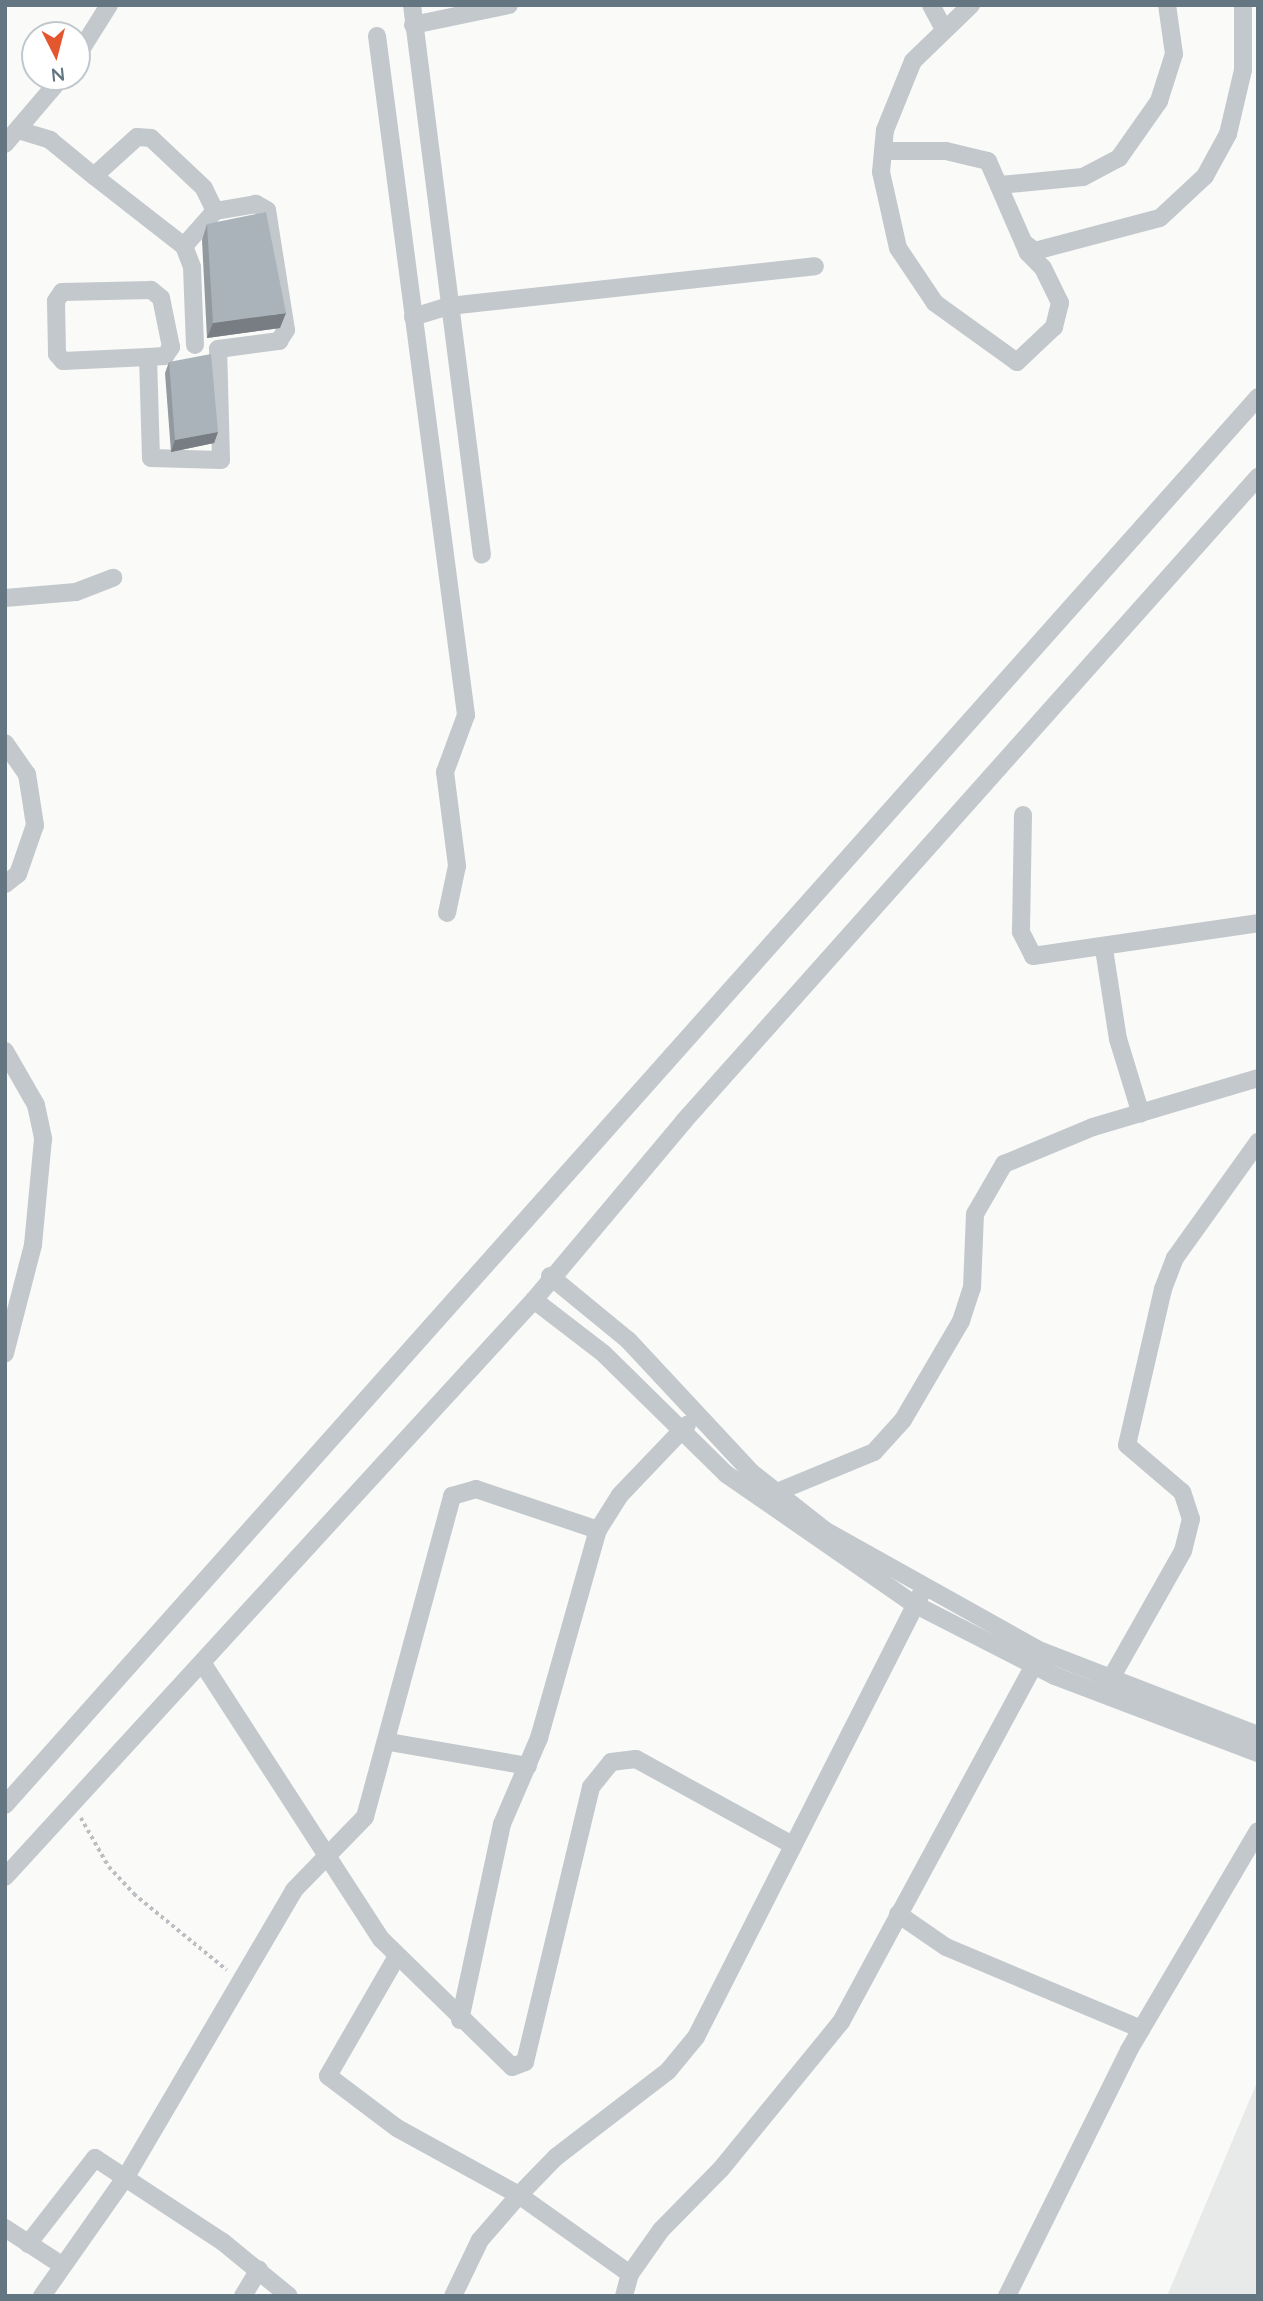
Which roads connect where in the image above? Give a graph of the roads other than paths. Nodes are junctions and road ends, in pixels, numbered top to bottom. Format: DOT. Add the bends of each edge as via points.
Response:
graph roads {
  1 [pos="109,5"];
  2 [pos="412,5"];
  3 [pos="509,5"];
  4 [pos="931,5"];
  5 [pos="971,5"];
  6 [pos="1167,5"];
  7 [pos="1242,5"];
  8 [pos="413,25"];
  9 [pos="944,29"];
  10 [pos="91,34"];
  11 [pos="377,36"];
  12 [pos="50,91"];
  13 [pos="18,130"];
  14 [pos="5,144"];
  15 [pos="883,150"];
  16 [pos="94,176"];
  17 [pos="1000,185"];
  18 [pos="215,211"];
  19 [pos="1024,243"];
  20 [pos="184,246"];
  21 [pos="815,266"];
  22 [pos="449,306"];
  23 [pos="412,317"];
  24 [pos="195,345"];
  25 [pos="170,347"];
  26 [pos="218,349"];
  27 [pos="148,357"];
  28 [pos="1258,397"];
  29 [pos="1258,477"];
  30 [pos="482,555"];
  31 [pos="113,578"];
  32 [pos="5,598"];
  33 [pos="5,743"];
  34 [pos="1023,815"];
  35 [pos="5,884"];
  36 [pos="447,913"];
  37 [pos="1258,923"];
  38 [pos="1104,949"];
  39 [pos="5,1051"];
  40 [pos="1258,1078"];
  41 [pos="1141,1114"];
  42 [pos="1258,1142"];
  43 [pos="550,1276"];
  44 [pos="534,1300"];
  45 [pos="628,1340"];
  46 [pos="5,1353"];
  47 [pos="608,1358"];
  48 [pos="699,1417"];
  49 [pos="680,1430"];
  50 [pos="777,1492"];
  51 [pos="598,1530"];
  52 [pos="924,1588"];
  53 [pos="914,1604"];
  54 [pos="1037,1659"];
  55 [pos="203,1664"];
  56 [pos="1107,1685"];
  57 [pos="1258,1735"];
  58 [pos="389,1742"];
  59 [pos="1258,1753"];
  60 [pos="528,1766"];
  61 [pos="5,1805"];
  62 [pos="1258,1831"];
  63 [pos="789,1843"];
  64 [pos="325,1860"];
  65 [pos="5,1877"];
  66 [pos="898,1914"];
  67 [pos="396,1958"];
  68 [pos="460,2020"];
  69 [pos="1141,2029"];
  70 [pos="128,2175"];
  71 [pos="520,2195"];
  72 [pos="5,2228"];
  73 [pos="28,2244"];
  74 [pos="62,2266"];
  75 [pos="259,2269"];
  76 [pos="630,2273"];
  77 [pos="42,2296"];
  78 [pos="243,2296"];
  79 [pos="289,2296"];
  80 [pos="453,2296"];
  81 [pos="624,2296"];
  82 [pos="1007,2296"];
  1 -- 10 [label="street"];
  2 -- 8 [label="street"];
  3 -- 8 [label="street"];
  4 -- 9 [label="street"];
  5 -- 9 [label="street"];
  6 -- 17 [label="street" via="1174,54 1159,101 1119,158 1083,177"];
  7 -- 19 [label="street" via="1243,70 1228,134 1205,176 1160,218 1035,251"];
  8 -- 22 [label="street"];
  9 -- 15 [label="street" via="913,61"];
  11 -- 23 [label="street"];
  12 -- 13 [label="street"];
  13 -- 14 [label="street"];
  13 -- 16 [label="street" via="50,140"];
  15 -- 17 [label="street" via="946,151 988,161"];
  15 -- 19 [label="street" via="887,212 898,248 935,303 1017,362 1054,327 1060,303"];
  16 -- 18 [label="street" via="137,137 151,138 204,188"];
  16 -- 20 [label="street"];
  17 -- 19 [label="street"];
  18 -- 20 [label="street"];
  18 -- 26 [label="street" via="256,204 267,210 286,330 279,341"];
  20 -- 24 [label="street" via="192,267"];
  21 -- 22 [label="street"];
  22 -- 23 [label="street"];
  22 -- 30 [label="street"];
  23 -- 36 [label="street" via="466,715 445,772 456,853"];
  24 -- 25 [label="street"];
  24 -- 26 [label="street"];
  25 -- 27 [label="street" via="165,356"];
  25 -- 27 [label="street" via="161,298 151,290 62,292 56,301 57,354 63,361"];
  26 -- 27 [label="street" via="221,460 151,458"];
  28 -- 61 [label="street"];
  29 -- 43 [label="street"];
  31 -- 32 [label="street" via="76,592"];
  33 -- 35 [label="street" via="27,774 35,825 18,874"];
  34 -- 38 [label="street" via="1021,932 1027,951 1042,957"];
  37 -- 38 [label="street"];
  38 -- 41 [label="street" via="1118,1039"];
  39 -- 46 [label="street" via="37,1105 43,1139 33,1245"];
  40 -- 41 [label="street"];
  41 -- 50 [label="street" via="1070,1135 997,1170 975,1214 972,1289 964,1313 904,1420 874,1452"];
  42 -- 56 [label="street" via="1175,1258 1163,1289 1128,1445 1182,1492 1191,1519 1183,1551"];
  43 -- 44 [label="street"];
  43 -- 45 [label="street"];
  44 -- 47 [label="street"];
  44 -- 55 [label="street"];
  45 -- 47 [label="street"];
  45 -- 48 [label="street"];
  47 -- 49 [label="street"];
  48 -- 49 [label="street"];
  48 -- 50 [label="street"];
  49 -- 51 [label="street" via="620,1495"];
  49 -- 53 [label="street" via="791,1523"];
  50 -- 52 [label="street" via="827,1531"];
  51 -- 58 [label="street" via="476,1489 453,1496"];
  51 -- 60 [label="street"];
  52 -- 53 [label="street"];
  52 -- 54 [label="street"];
  53 -- 54 [label="street"];
  53 -- 63 [label="street"];
  54 -- 56 [label="street"];
  54 -- 66 [label="street"];
  55 -- 64 [label="street"];
  55 -- 65 [label="street"];
  56 -- 57 [label="street"];
  56 -- 59 [label="street"];
  58 -- 60 [label="street"];
  58 -- 64 [label="street" via="365,1817"];
  60 -- 68 [label="street" via="502,1824"];
  62 -- 69 [label="street"];
  63 -- 68 [label="street" via="636,1759 611,1762 591,1787 523,2066 508,2065"];
  63 -- 71 [label="street" via="682,2057 556,2157"];
  64 -- 67 [label="street"];
  64 -- 70 [label="street" via="294,1890"];
  66 -- 69 [label="street" via="946,1947"];
  66 -- 76 [label="street" via="841,2022"];
  67 -- 68 [label="street"];
  67 -- 71 [label="street" via="329,2080 397,2129"];
  69 -- 82 [label="street"];
  70 -- 73 [label="street" via="89,2158"];
  70 -- 74 [label="street"];
  70 -- 75 [label="street"];
  71 -- 76 [label="street"];
  71 -- 80 [label="street" via="480,2240"];
  72 -- 73 [label="street"];
  73 -- 74 [label="street"];
  74 -- 77 [label="street"];
  75 -- 78 [label="street"];
  75 -- 79 [label="street"];
  76 -- 81 [label="street"];
}
